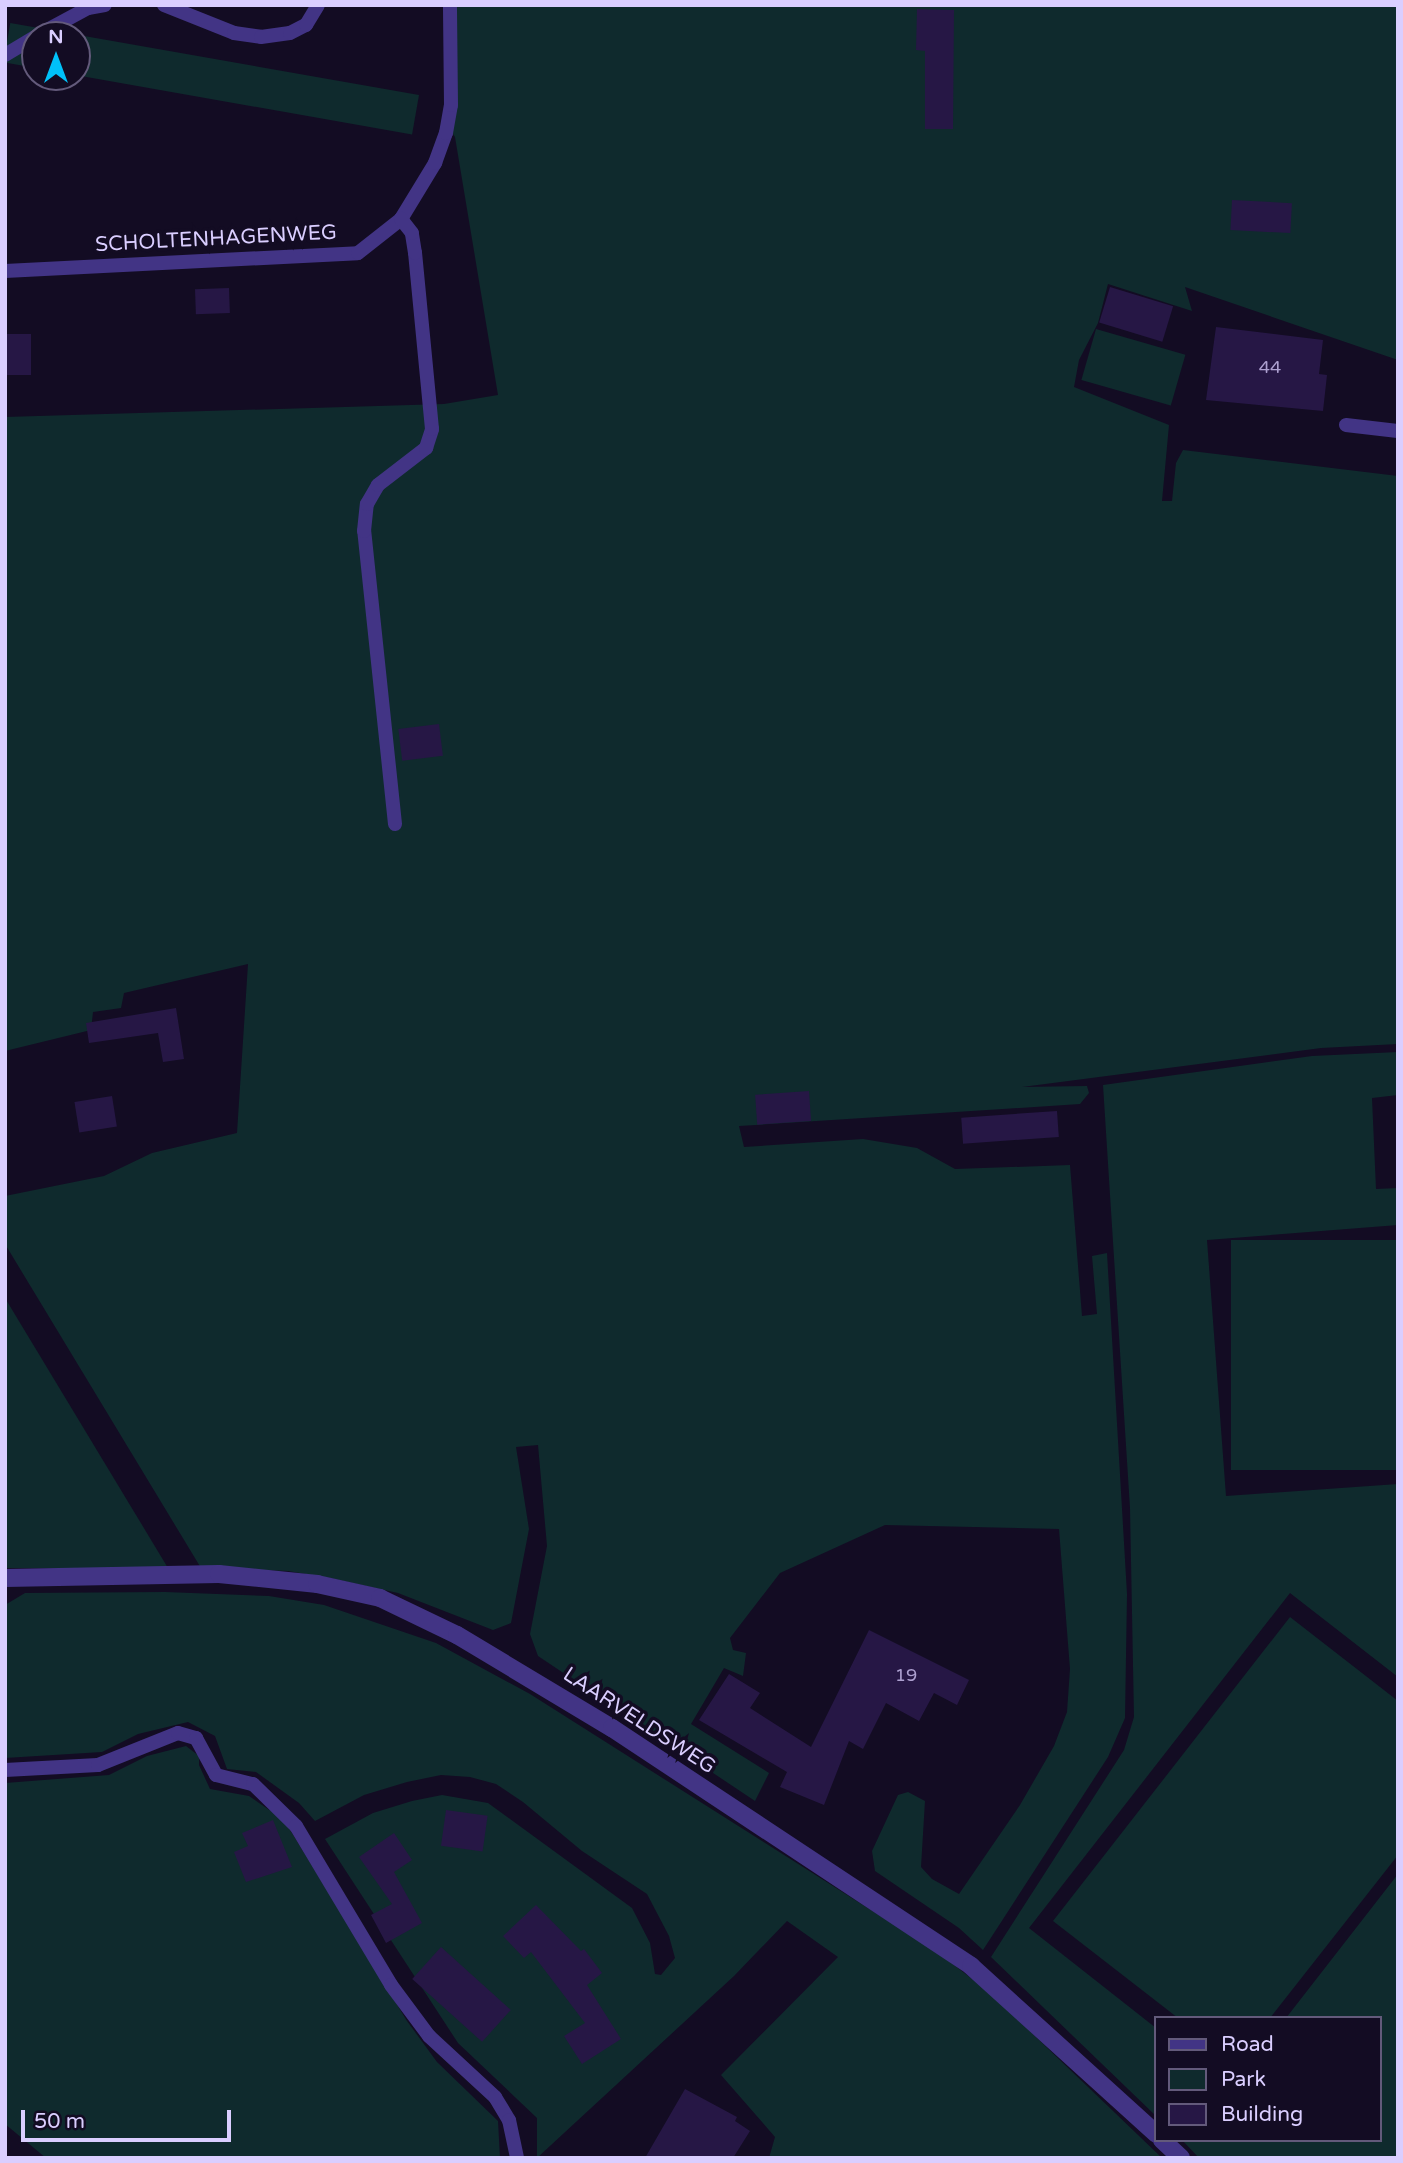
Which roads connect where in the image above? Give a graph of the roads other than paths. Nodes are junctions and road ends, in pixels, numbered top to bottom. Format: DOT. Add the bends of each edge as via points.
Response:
graph roads {
  1 [pos="105,5"];
  2 [pos="164,5"];
  3 [pos="318,5"];
  4 [pos="450,5"];
  5 [pos="64,21"];
  6 [pos="21,46"];
  7 [pos="5,55"];
  8 [pos="401,219"];
  9 [pos="5,271"];
  10 [pos="1346,425"];
  11 [pos="1398,431"];
  12 [pos="395,824"];
  13 [pos="5,1578"];
  14 [pos="5,1770"];
  15 [pos="1154,2132"];
  16 [pos="1165,2142"];
  17 [pos="517,2158"];
  18 [pos="1181,2158"];
  1 -- 5 [label="lane"];
  2 -- 3 [label="lane" via="234,33 261,37 290,33 306,25"];
  4 -- 8 [label="lane, SCHOLTENHAGENWEG" via="451,105 446,133 435,163"];
  6 -- 7 [label="lane"];
  8 -- 9 [label="lane, SCHOLTENHAGENWEG" via="358,253"];
  8 -- 12 [label="lane" via="412,233 415,253 432,429 426,448 378,485 367,504 364,531"];
  10 -- 11 [label="lane"];
  13 -- 15 [label="street, LAARVELDSWEG" via="219,1574 317,1584 380,1598 424,1619 612,1728 971,1966"];
  14 -- 17 [label="lane" via="98,1765 178,1733 196,1738 216,1775 253,1784 296,1826 414,2016 429,2036 495,2097 509,2120"];
  16 -- 18 [label="street"];
}
